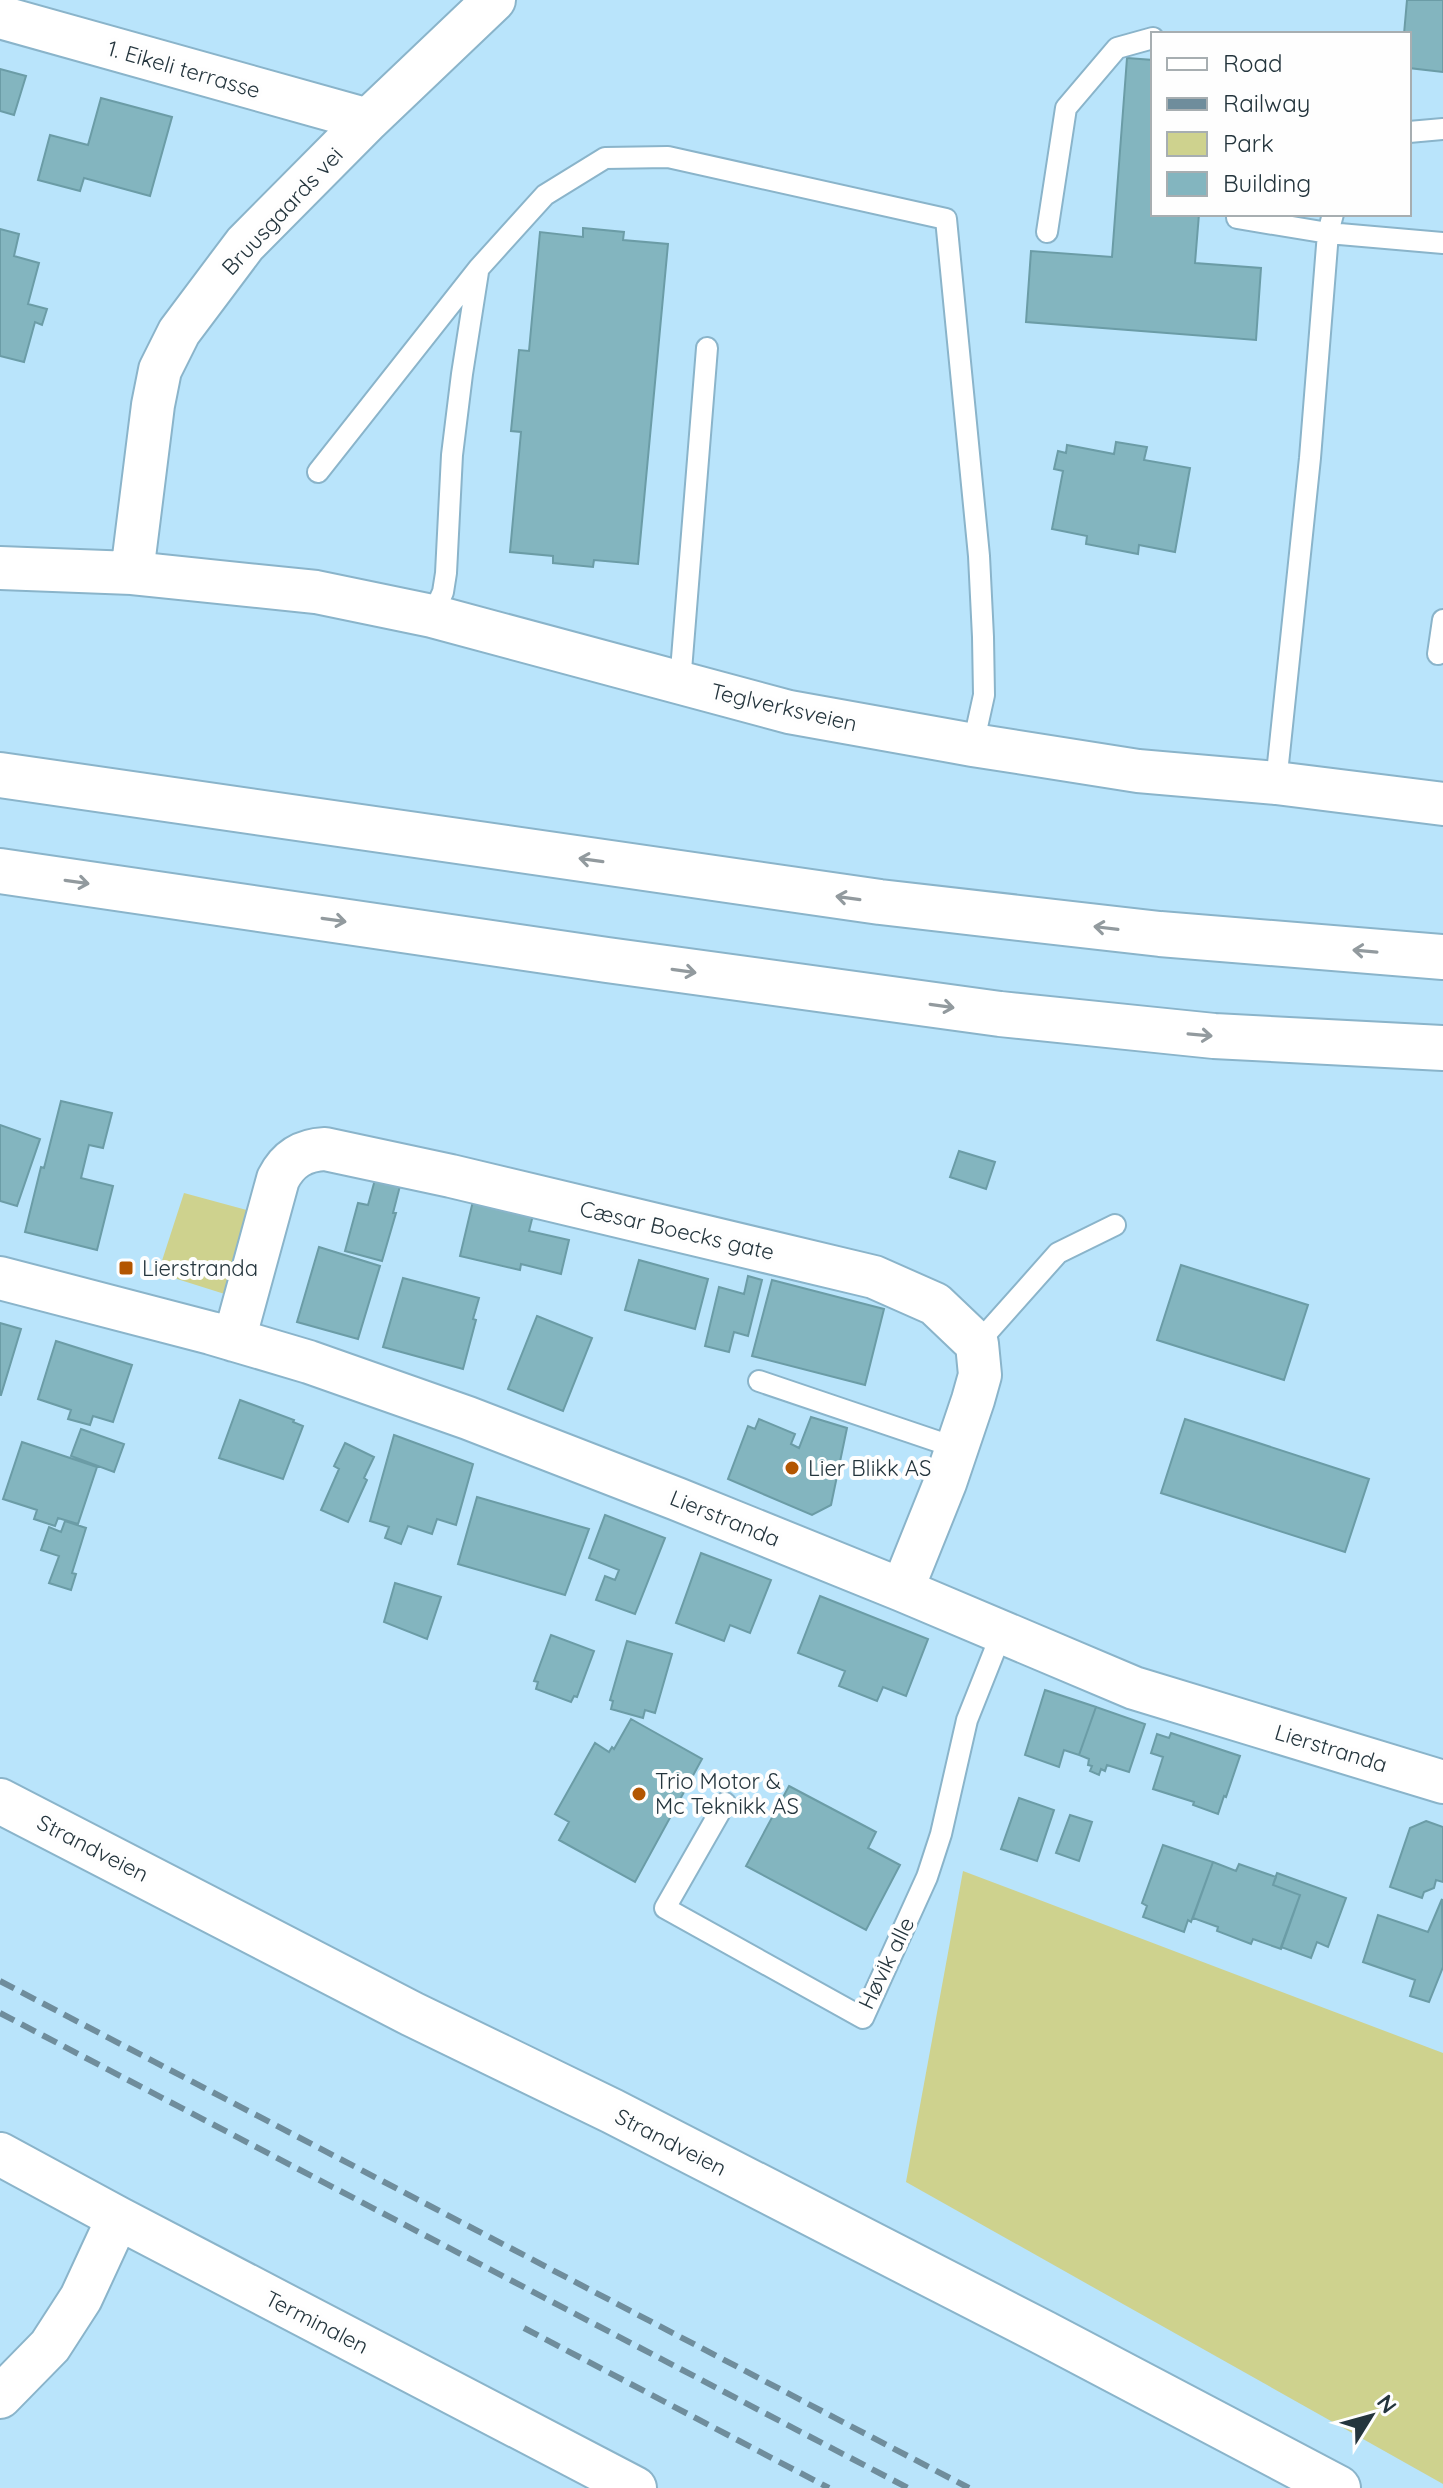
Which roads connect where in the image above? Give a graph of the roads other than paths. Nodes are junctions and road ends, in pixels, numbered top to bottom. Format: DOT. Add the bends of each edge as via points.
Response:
graph roads {
  1 [pos="494,0"];
  2 [pos="0,17"];
  3 [pos="1151,39"];
  4 [pos="368,120"];
  5 [pos="1443,129"];
  6 [pos="1411,132"];
  7 [pos="1237,216"];
  8 [pos="1330,223"];
  9 [pos="1047,232"];
  10 [pos="1443,243"];
  11 [pos="479,268"];
  12 [pos="707,348"];
  13 [pos="318,472"];
  14 [pos="0,568"];
  15 [pos="132,573"];
  16 [pos="432,616"];
  17 [pos="1443,620"];
  18 [pos="1438,654"];
  19 [pos="680,683"];
  20 [pos="973,745"];
  21 [pos="0,775"];
  22 [pos="1276,783"];
  23 [pos="1443,804"];
  24 [pos="0,871"];
  25 [pos="1443,957"];
  26 [pos="1443,1048"];
  27 [pos="1115,1225"];
  28 [pos="0,1278"];
  29 [pos="234,1340"];
  30 [pos="977,1344"];
  31 [pos="759,1381"];
  32 [pos="957,1448"];
  33 [pos="902,1590"];
  34 [pos="1002,1632"];
  35 [pos="1443,1782"];
  36 [pos="0,1801"];
  37 [pos="725,1803"];
  38 [pos="0,2154"];
  39 [pos="118,2218"];
  40 [pos="0,2397"];
  41 [pos="635,2488"];
  42 [pos="1338,2488"];
  1 -- 4 [label="street, Bruusgaards vei"];
  2 -- 4 [label="street, 1. Eikeli terrasse"];
  3 -- 9 [label="lane" via="1117,48 1066,108"];
  4 -- 15 [label="street, Bruusgaards vei" via="245,244 179,332 160,370 153,405"];
  5 -- 6 [label="lane"];
  7 -- 8 [label="lane"];
  8 -- 10 [label="lane"];
  8 -- 22 [label="lane"];
  11 -- 13 [label="lane"];
  11 -- 16 [label="lane" via="452,455 446,573"];
  11 -- 20 [label="lane" via="545,195 605,158 668,157 946,219 979,556 984,695"];
  12 -- 19 [label="lane"];
  14 -- 15 [label="street"];
  15 -- 16 [label="street, Teglverksveien" via="316,592"];
  16 -- 19 [label="street, Teglverksveien"];
  17 -- 18 [label="lane"];
  19 -- 20 [label="street, Teglverksveien" via="789,712"];
  20 -- 22 [label="street, Teglverksveien" via="1138,771"];
  25 -- 21 [label="main road, one-way" via="1160,934 880,902"];
  22 -- 23 [label="street, Teglverksveien"];
  24 -- 26 [label="main road, one-way" via="1000,1014 1214,1036"];
  27 -- 30 [label="lane" via="1058,1253"];
  28 -- 29 [label="street, Lierstranda"];
  29 -- 30 [label="street, Cæsar Boecks gate" via="278,1179 300,1154 325,1149 860,1273 935,1304"];
  29 -- 33 [label="street, Lierstranda" via="468,1418"];
  30 -- 32 [label="street" via="980,1375"];
  31 -- 32 [label="lane"];
  32 -- 33 [label="street"];
  33 -- 34 [label="street, Lierstranda"];
  34 -- 35 [label="street, Lierstranda" via="1149,1694"];
  34 -- 37 [label="lane, Høvik alle" via="967,1720 927,1877 863,2018 665,1908"];
  36 -- 42 [label="main road, Strandveien"];
  38 -- 39 [label="street, Terminalen"];
  39 -- 40 [label="street" via="81,2298 50,2346"];
  39 -- 41 [label="street, Terminalen"];
}
